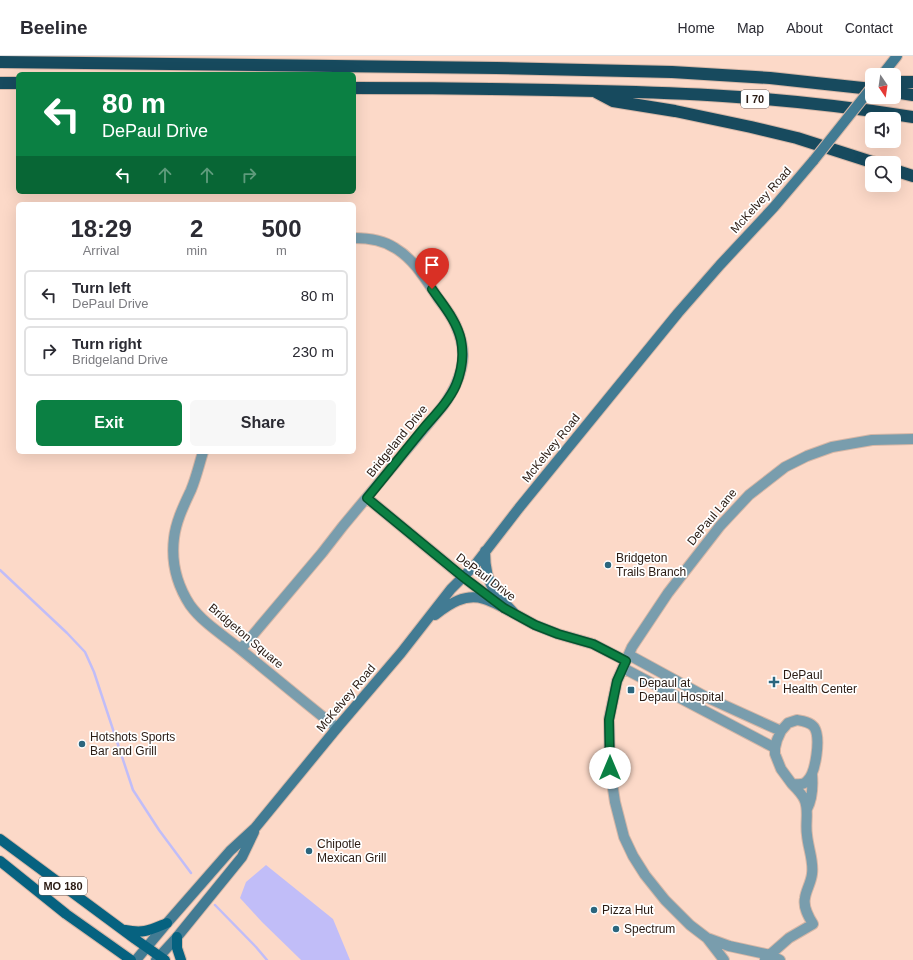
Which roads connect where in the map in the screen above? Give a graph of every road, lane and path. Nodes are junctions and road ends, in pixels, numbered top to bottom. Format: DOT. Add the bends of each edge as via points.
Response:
graph roads {
  1 [pos="897,56"];
  2 [pos="0,62"];
  3 [pos="888,68"];
  4 [pos="865,82"];
  5 [pos="901,82"];
  6 [pos="913,82"];
  7 [pos="0,83"];
  8 [pos="16,83"];
  9 [pos="816,83"];
  10 [pos="865,87"];
  11 [pos="356,88"];
  12 [pos="595,91"];
  13 [pos="901,93"];
  14 [pos="913,95"];
  15 [pos="865,97"];
  16 [pos="913,117"];
  17 [pos="865,160"];
  18 [pos="901,172"];
  19 [pos="913,176"];
  20 [pos="356,238"];
  21 [pos="913,439"];
  22 [pos="202,454"];
  23 [pos="367,498"];
  24 [pos="485,551"];
  25 [pos="463,577"];
  26 [pos="504,608"];
  27 [pos="514,613"];
  28 [pos="420,628"];
  29 [pos="242,649"];
  30 [pos="626,661"];
  31 [pos="337,728"];
  32 [pos="781,731"];
  33 [pos="776,748"];
  34 [pos="812,773"];
  35 [pos="792,784"];
  36 [pos="807,809"];
  37 [pos="255,828"];
  38 [pos="0,839"];
  39 [pos="0,861"];
  40 [pos="167,923"];
  41 [pos="121,929"];
  42 [pos="177,937"];
  43 [pos="707,938"];
  44 [pos="110,946"];
  45 [pos="147,948"];
  46 [pos="767,957"];
  47 [pos="160,959"];
  48 [pos="116,960"];
  49 [pos="131,960"];
  50 [pos="136,960"];
  51 [pos="181,960"];
  52 [pos="724,960"];
  53 [pos="780,960"];
  1 -- 3 [label="street"];
  2 -- 9 [label="highway, I 70" via="672,72"];
  4 -- 9 [label="highway"];
  5 -- 6 [label="highway"];
  7 -- 8 [label="highway"];
  9 -- 10 [label="highway, I 70"];
  11 -- 12 [label="highway, I 70"];
  12 -- 16 [label="highway, I 70" via="724,96"];
  12 -- 17 [label="highway" via="613,101 751,127 797,138"];
  13 -- 14 [label="highway"];
  15 -- 24 [label="street, McKelvey Road, bridge" via="793,185 678,313"];
  18 -- 19 [label="highway"];
  20 -- 23 [label="street, Bridgeland Drive" via="378,241 395,248 408,258 456,326 463,355 459,376 447,399"];
  21 -- 30 [label="street, DePaul Lane" via="872,440 832,447 785,467 749,495 720,526 668,593 632,647"];
  22 -- 29 [label="street, Bridgeton Square" via="177,524 173,547 174,564 182,590 194,610"];
  23 -- 25 [label="street, DePaul Drive"];
  23 -- 29 [label="street, Bridgeland Drive"];
  24 -- 25 [label="street, McKelvey Road"];
  24 -- 27 [label="street" via="490,583"];
  25 -- 26 [label="street, DePaul Drive"];
  25 -- 28 [label="street, McKelvey Road"];
  26 -- 27 [label="street, DePaul Drive"];
  26 -- 28 [label="street" via="473,597 458,600 446,606"];
  27 -- 30 [label="street, DePaul Drive" via="535,625 593,644"];
  28 -- 31 [label="street, McKelvey Road"];
  29 -- 31 [label="street, Bridgeton Square"];
  30 -- 32 [label="street, DePaul Drive"];
  30 -- 33 [label="street, DePaul Drive"];
  30 -- 43 [label="street, DePaul Lane" via="617,681 609,720 610,768 624,837 633,856 665,900"];
  31 -- 37 [label="street, McKelvey Road"];
  32 -- 33 [label="street"];
  32 -- 34 [label="street" via="788,723 797,720 810,724 816,731 816,756"];
  33 -- 35 [label="street" via="775,754 781,769"];
  34 -- 35 [label="street" via="807,782 801,785"];
  34 -- 36 [label="street" via="811,802"];
  35 -- 36 [label="street" via="805,799"];
  36 -- 46 [label="street" via="806,834 812,858 812,874 804,904 813,924 789,938"];
  37 -- 40 [label="street, McKelvey Road" via="230,851"];
  37 -- 42 [label="street, McKelvey Road" via="242,857"];
  38 -- 41 [label="main road, MO 180"];
  39 -- 44 [label="main road, MO 180"];
  40 -- 41 [label="main road" via="142,932"];
  40 -- 45 [label="street, McKelvey Road"];
  41 -- 45 [label="main road, MO 180"];
  42 -- 47 [label="street, McKelvey Road"];
  42 -- 51 [label="main road"];
  43 -- 46 [label="street, DePaul Lane"];
  43 -- 52 [label="street"];
  44 -- 48 [label="main road"];
  44 -- 49 [label="main road, MO 180"];
  45 -- 47 [label="main road, MO 180"];
  45 -- 50 [label="street, McKelvey Road"];
  46 -- 53 [label="street, DePaul Lane"];
}
